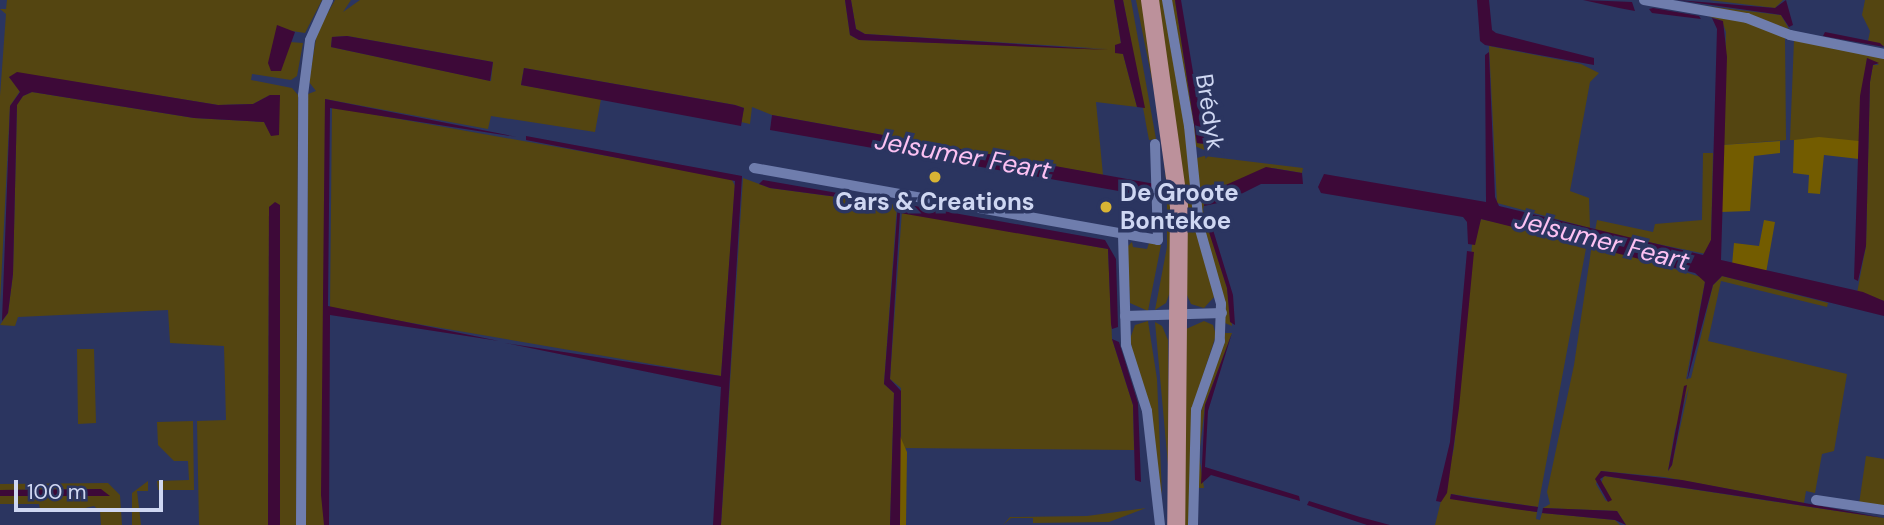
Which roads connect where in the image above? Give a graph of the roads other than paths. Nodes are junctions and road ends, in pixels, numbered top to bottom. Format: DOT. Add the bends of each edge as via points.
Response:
graph roads {
  1 [pos="328,0"];
  2 [pos="1150,0"];
  3 [pos="1167,0"];
  4 [pos="1644,0"];
  5 [pos="1884,54"];
  6 [pos="1155,144"];
  7 [pos="754,168"];
  8 [pos="1124,235"];
  9 [pos="1222,313"];
  10 [pos="1177,315"];
  11 [pos="1125,316"];
  12 [pos="1816,500"];
  13 [pos="1884,510"];
  14 [pos="301,525"];
  15 [pos="1160,525"];
  16 [pos="1176,525"];
  17 [pos="1193,525"];
  1 -- 14 [label="street" via="310,40 303,95"];
  2 -- 10 [label="main road, Brédyk" via="1177,177"];
  3 -- 9 [label="street, Brédyk" via="1189,126 1199,226"];
  4 -- 5 [label="street" via="1747,18 1790,35"];
  6 -- 8 [label="street" via="1158,240"];
  7 -- 8 [label="street"];
  8 -- 11 [label="street"];
  9 -- 10 [label="street"];
  9 -- 17 [label="street" via="1217,351 1196,410"];
  10 -- 11 [label="street"];
  10 -- 16 [label="main road, Brédyk"];
  11 -- 15 [label="street" via="1128,355 1147,411"];
  12 -- 13 [label="street"];
}
